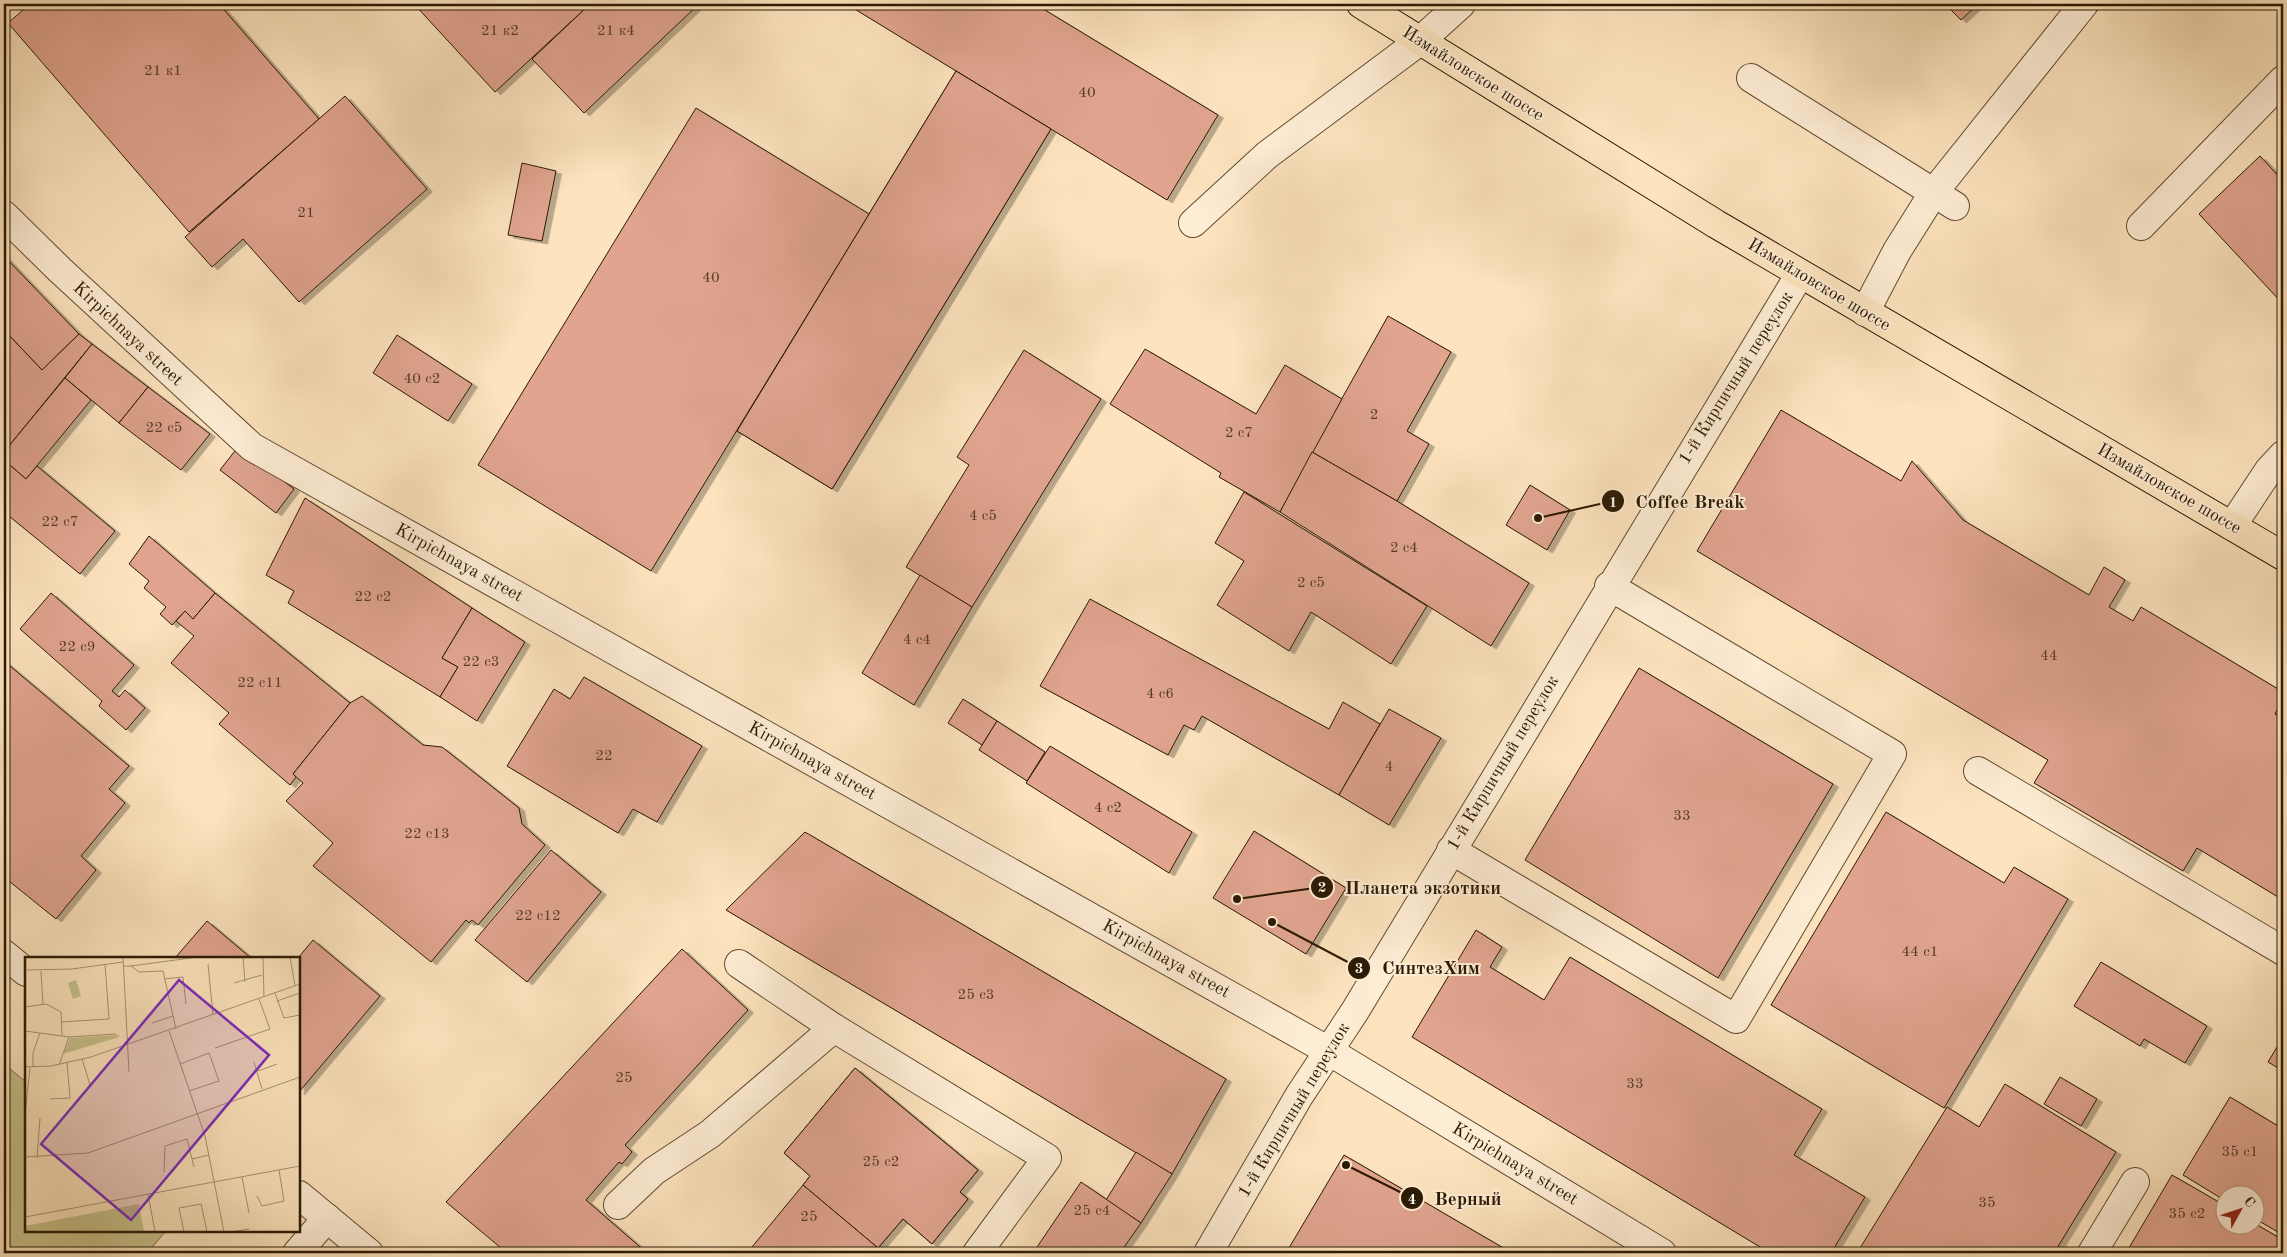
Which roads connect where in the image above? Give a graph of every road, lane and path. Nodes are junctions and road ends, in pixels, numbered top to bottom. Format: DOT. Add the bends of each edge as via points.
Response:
graph roads {
  1 [pos="1361,4"];
  2 [pos="1461,4"];
  3 [pos="2084,4"];
  4 [pos="1420,41"];
  5 [pos="1751,78"];
  6 [pos="2283,80"];
  7 [pos="1945,199"];
  8 [pos="4,215"];
  9 [pos="1193,223"];
  10 [pos="2141,226"];
  11 [pos="1800,274"];
  12 [pos="1864,312"];
  13 [pos="2283,455"];
  14 [pos="2232,526"];
  15 [pos="2283,556"];
  16 [pos="1609,586"];
  17 [pos="1978,771"];
  18 [pos="1451,850"];
  19 [pos="2283,951"];
  20 [pos="4,954"];
  21 [pos="739,964"];
  22 [pos="25,971"];
  23 [pos="834,1028"];
  24 [pos="1327,1050"];
  25 [pos="2135,1182"];
  26 [pos="300,1196"];
  27 [pos="618,1205"];
  28 [pos="327,1218"];
  29 [pos="296,1253"];
  30 [pos="369,1253"];
  31 [pos="977,1253"];
  32 [pos="1208,1253"];
  33 [pos="1662,1253"];
  34 [pos="2092,1253"];
  1 -- 4 [label="main road, Измайловское шоссе"];
  2 -- 4 [label="street"];
  3 -- 7 [label="street"];
  4 -- 9 [label="street" via="1267,155"];
  4 -- 11 [label="main road, Измайловское шоссе"];
  5 -- 7 [label="street"];
  6 -- 10 [label="street"];
  7 -- 12 [label="street" via="1897,251"];
  8 -- 24 [label="street, Kirpichnaya street" via="252,447"];
  11 -- 12 [label="main road, Измайловское шоссе"];
  11 -- 16 [label="street, 1-й Кирпичный переулок"];
  12 -- 14 [label="main road, Измайловское шоссе"];
  13 -- 14 [label="street" via="2268,470"];
  14 -- 15 [label="main road, Измайловское шоссе"];
  16 -- 18 [label="street, 1-й Кирпичный переулок"];
  16 -- 18 [label="street" via="1892,754 1741,1011 1736,1019"];
  17 -- 19 [label="street"];
  18 -- 24 [label="street, 1-й Кирпичный переулок" via="1355,1011"];
  20 -- 22 [label="street"];
  21 -- 23 [label="street"];
  23 -- 27 [label="street" via="710,1134 654,1171"];
  23 -- 31 [label="street" via="1048,1158"];
  24 -- 32 [label="street, 1-й Кирпичный переулок"];
  24 -- 33 [label="street, Kirpichnaya street"];
  25 -- 34 [label="street"];
  26 -- 28 [label="street"];
  28 -- 29 [label="street"];
  28 -- 30 [label="street"];
}
